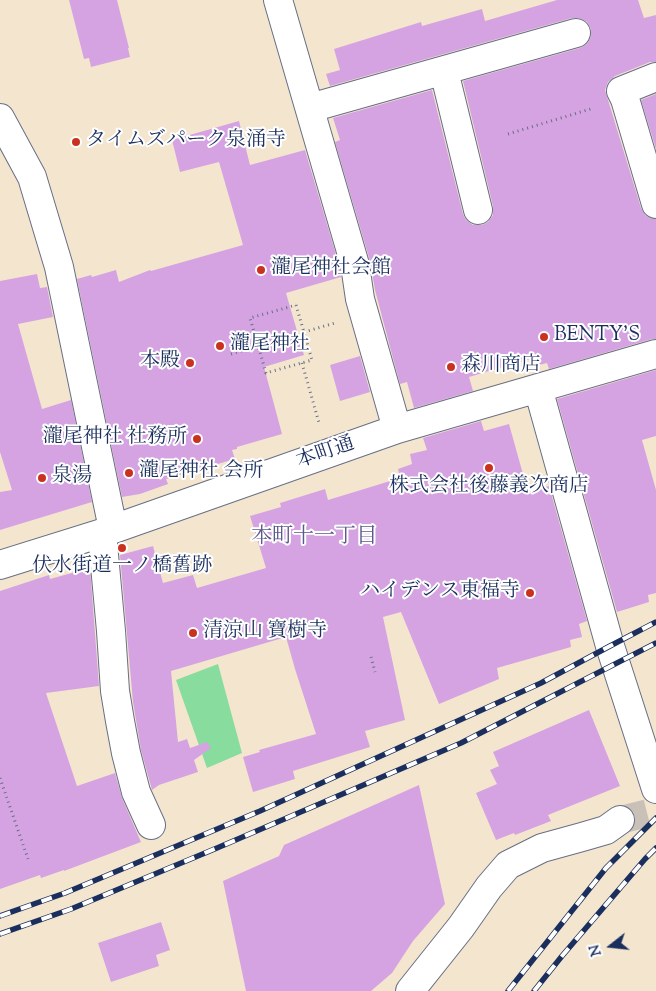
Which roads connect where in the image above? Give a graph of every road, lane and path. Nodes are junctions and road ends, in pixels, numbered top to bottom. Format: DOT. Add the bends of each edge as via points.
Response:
graph roads {
  1 [pos="278,0"];
  2 [pos="576,33"];
  3 [pos="444,71"];
  4 [pos="656,77"];
  5 [pos="624,99"];
  6 [pos="310,108"];
  7 [pos="0,118"];
  8 [pos="508,134"];
  9 [pos="656,204"];
  10 [pos="478,210"];
  11 [pos="258,346"];
  12 [pos="231,354"];
  13 [pos="656,354"];
  14 [pos="302,363"];
  15 [pos="538,388"];
  16 [pos="321,428"];
  17 [pos="397,429"];
  18 [pos="107,531"];
  19 [pos="0,565"];
  20 [pos="371,657"];
  21 [pos="375,672"];
  22 [pos="0,778"];
  23 [pos="656,789"];
  24 [pos="620,820"];
  25 [pos="151,825"];
  26 [pos="28,859"];
  27 [pos="410,991"];
  1 -- 6 [label="street"];
  2 -- 3 [label="street"];
  3 -- 6 [label="street"];
  3 -- 10 [label="street"];
  4 -- 5 [label="street" via="621,91"];
  5 -- 8 [label="path"];
  5 -- 9 [label="street"];
  6 -- 17 [label="street"];
  7 -- 18 [label="street" via="32,177 59,267"];
  11 -- 12 [label="path"];
  11 -- 14 [label="path" via="266,373"];
  11 -- 14 [label="path" via="250,318 296,305 312,360"];
  13 -- 15 [label="street, 本町通"];
  14 -- 16 [label="path"];
  15 -- 17 [label="street, 本町通"];
  15 -- 23 [label="street" via="610,646"];
  17 -- 18 [label="street, 本町通"];
  18 -- 19 [label="street, 本町通"];
  18 -- 25 [label="street" via="115,691 136,792"];
  20 -- 21 [label="path"];
  22 -- 26 [label="path"];
  24 -- 27 [label="street" via="606,830 542,848 508,865"];
}
